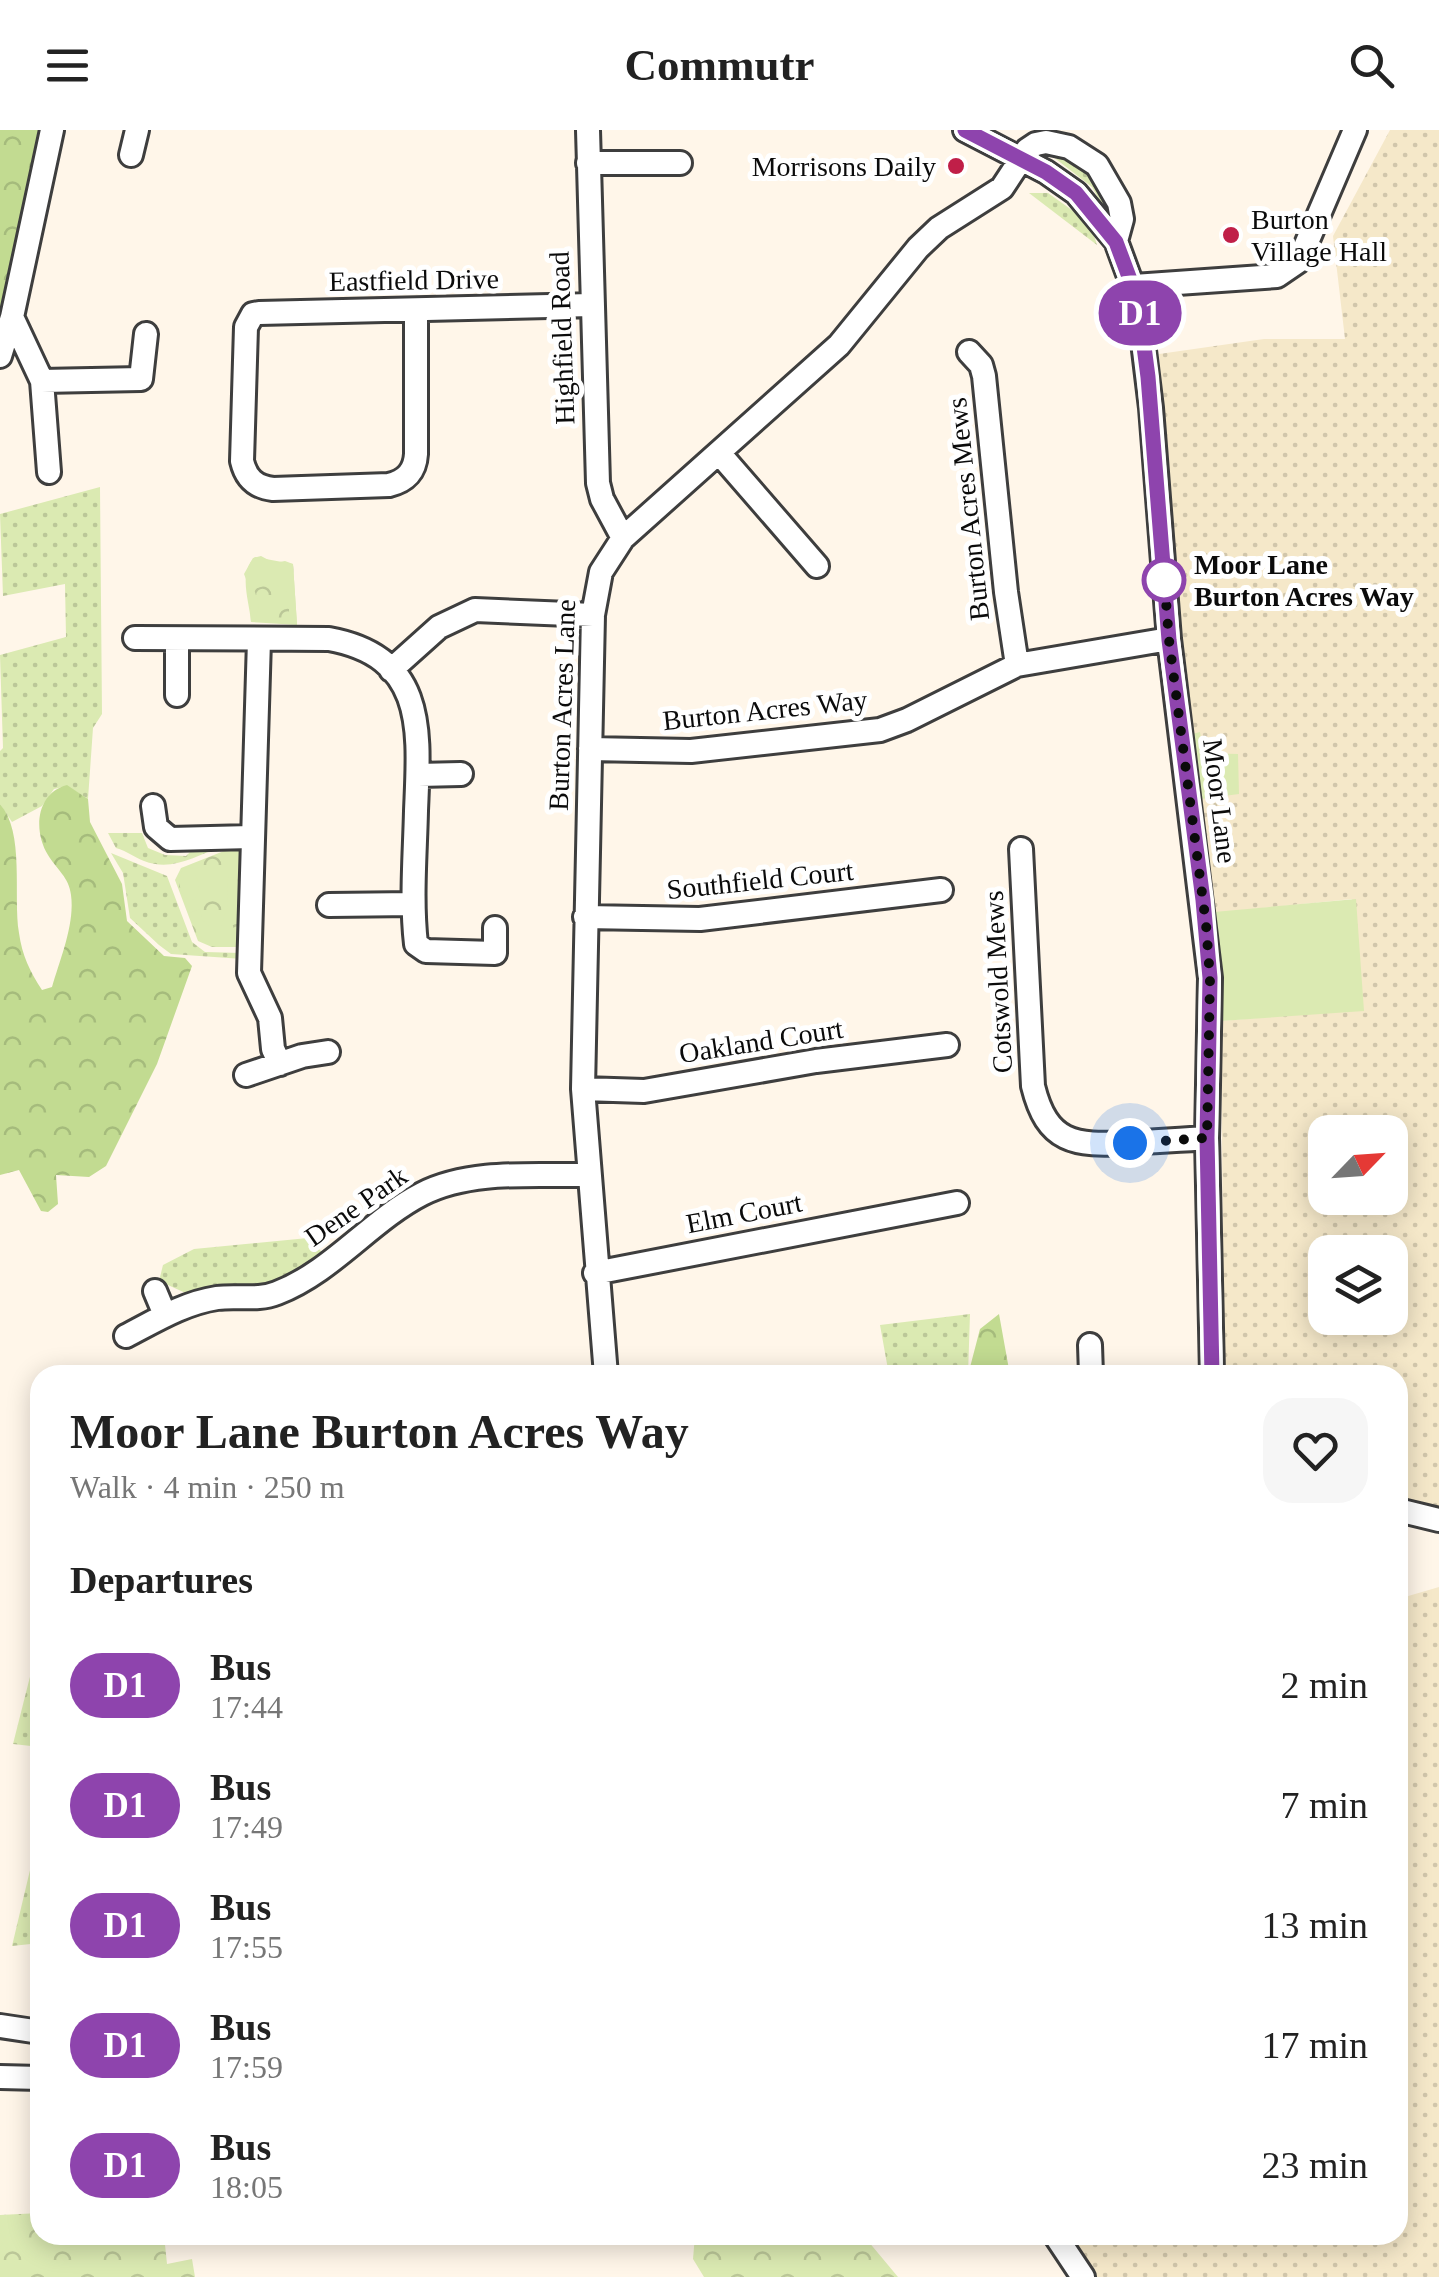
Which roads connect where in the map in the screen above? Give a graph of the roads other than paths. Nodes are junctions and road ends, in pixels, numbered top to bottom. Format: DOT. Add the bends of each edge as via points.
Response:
graph roads {
  1 [pos="52,130"];
  2 [pos="137,130"];
  3 [pos="588,130"];
  4 [pos="965,130"];
  5 [pos="1355,130"];
  6 [pos="131,155"];
  7 [pos="1023,159"];
  8 [pos="588,163"];
  9 [pos="680,163"];
  10 [pos="1116,242"];
  11 [pos="1134,286"];
  12 [pos="591,306"];
  13 [pos="416,310"];
  14 [pos="12,316"];
  15 [pos="146,334"];
  16 [pos="969,352"];
  17 [pos="0,356"];
  18 [pos="42,381"];
  19 [pos="719,452"];
  20 [pos="49,472"];
  21 [pos="623,538"];
  22 [pos="817,566"];
  23 [pos="593,616"];
  24 [pos="135,638"];
  25 [pos="177,639"];
  26 [pos="259,640"];
  27 [pos="1169,640"];
  28 [pos="1017,665"];
  29 [pos="391,670"];
  30 [pos="177,694"];
  31 [pos="590,749"];
  32 [pos="460,774"];
  33 [pos="418,776"];
  34 [pos="153,806"];
  35 [pos="252,837"];
  36 [pos="1021,849"];
  37 [pos="941,890"];
  38 [pos="413,904"];
  39 [pos="329,905"];
  40 [pos="585,917"];
  41 [pos="495,928"];
  42 [pos="948,1045"];
  43 [pos="328,1052"];
  44 [pos="280,1064"];
  45 [pos="246,1075"];
  46 [pos="584,1089"];
  47 [pos="1207,1138"];
  48 [pos="588,1175"];
  49 [pos="958,1203"];
  50 [pos="596,1273"];
  51 [pos="155,1291"];
  52 [pos="165,1315"];
  53 [pos="126,1336"];
  54 [pos="1090,1345"];
  55 [pos="605,1365"];
  56 [pos="1091,1365"];
  57 [pos="1212,1365"];
  58 [pos="1408,1512"];
  59 [pos="1439,1520"];
  60 [pos="0,2026"];
  61 [pos="30,2030"];
  62 [pos="0,2078"];
  63 [pos="30,2078"];
  64 [pos="1062,2245"];
  65 [pos="1083,2277"];
  1 -- 14 [label="street"];
  2 -- 6 [label="street"];
  3 -- 8 [label="street, Highfield Road"];
  4 -- 7 [label="street"];
  5 -- 11 [label="street" via="1299,261 1277,276"];
  7 -- 10 [label="street, Moor Lane" via="1076,193"];
  7 -- 10 [label="street, Moor Lane" via="1046,142 1097,165 1119,203"];
  7 -- 19 [label="street, Burton Acres Lane" via="1002,188 918,248 839,345"];
  8 -- 9 [label="street"];
  8 -- 12 [label="street, Highfield Road"];
  10 -- 11 [label="street, Moor Lane"];
  11 -- 27 [label="street, Moor Lane" via="1145,346"];
  12 -- 13 [label="street, Eastfield Drive"];
  12 -- 21 [label="street, Highfield Road" via="598,483"];
  13 -- 13 [label="street, Eastfield Drive" via="259,312 248,319 242,461 249,478 273,489 389,485 406,478 415,463"];
  14 -- 17 [label="street"];
  14 -- 18 [label="street"];
  15 -- 18 [label="street" via="140,379"];
  16 -- 28 [label="street, Burton Acres Mews" via="984,376"];
  18 -- 20 [label="street"];
  19 -- 21 [label="street, Burton Acres Lane"];
  19 -- 22 [label="street"];
  21 -- 23 [label="street, Burton Acres Lane" via="600,572"];
  23 -- 29 [label="street" via="475,610 439,626"];
  23 -- 31 [label="street, Burton Acres Lane"];
  24 -- 25 [label="street"];
  25 -- 26 [label="street"];
  25 -- 30 [label="street"];
  26 -- 29 [label="street" via="343,641"];
  26 -- 35 [label="street"];
  27 -- 28 [label="street, Burton Acres Way"];
  27 -- 47 [label="street, Moor Lane" via="1207,942"];
  28 -- 31 [label="street, Burton Acres Way" via="880,730 691,751"];
  29 -- 33 [label="street" via="414,710"];
  31 -- 40 [label="street, Burton Acres Lane"];
  32 -- 33 [label="street"];
  33 -- 38 [label="street"];
  34 -- 35 [label="street" via="156,826 170,839"];
  35 -- 44 [label="street" via="249,973 270,1018"];
  36 -- 47 [label="street, Cotswold Mews" via="1033,1086 1050,1127 1080,1143"];
  37 -- 40 [label="street, Southfield Court" via="700,919"];
  38 -- 39 [label="street"];
  38 -- 41 [label="street" via="416,944 426,951 495,953"];
  40 -- 46 [label="street, Burton Acres Lane"];
  42 -- 46 [label="street, Oakland Court" via="644,1091"];
  43 -- 44 [label="street"];
  44 -- 45 [label="street"];
  46 -- 48 [label="street, Burton Acres Lane"];
  47 -- 57 [label="street, Moor Lane"];
  48 -- 50 [label="street, Burton Acres Lane"];
  48 -- 52 [label="street, Dene Park" via="448,1183 420,1195 277,1294 208,1300"];
  49 -- 50 [label="street, Elm Court" via="905,1219"];
  50 -- 55 [label="street, Burton Acres Lane"];
  51 -- 52 [label="street"];
  52 -- 53 [label="street, Dene Park"];
  54 -- 56 [label="street"];
  58 -- 59 [label="street"];
  60 -- 61 [label="street"];
  62 -- 63 [label="street"];
  64 -- 65 [label="street"];
}
